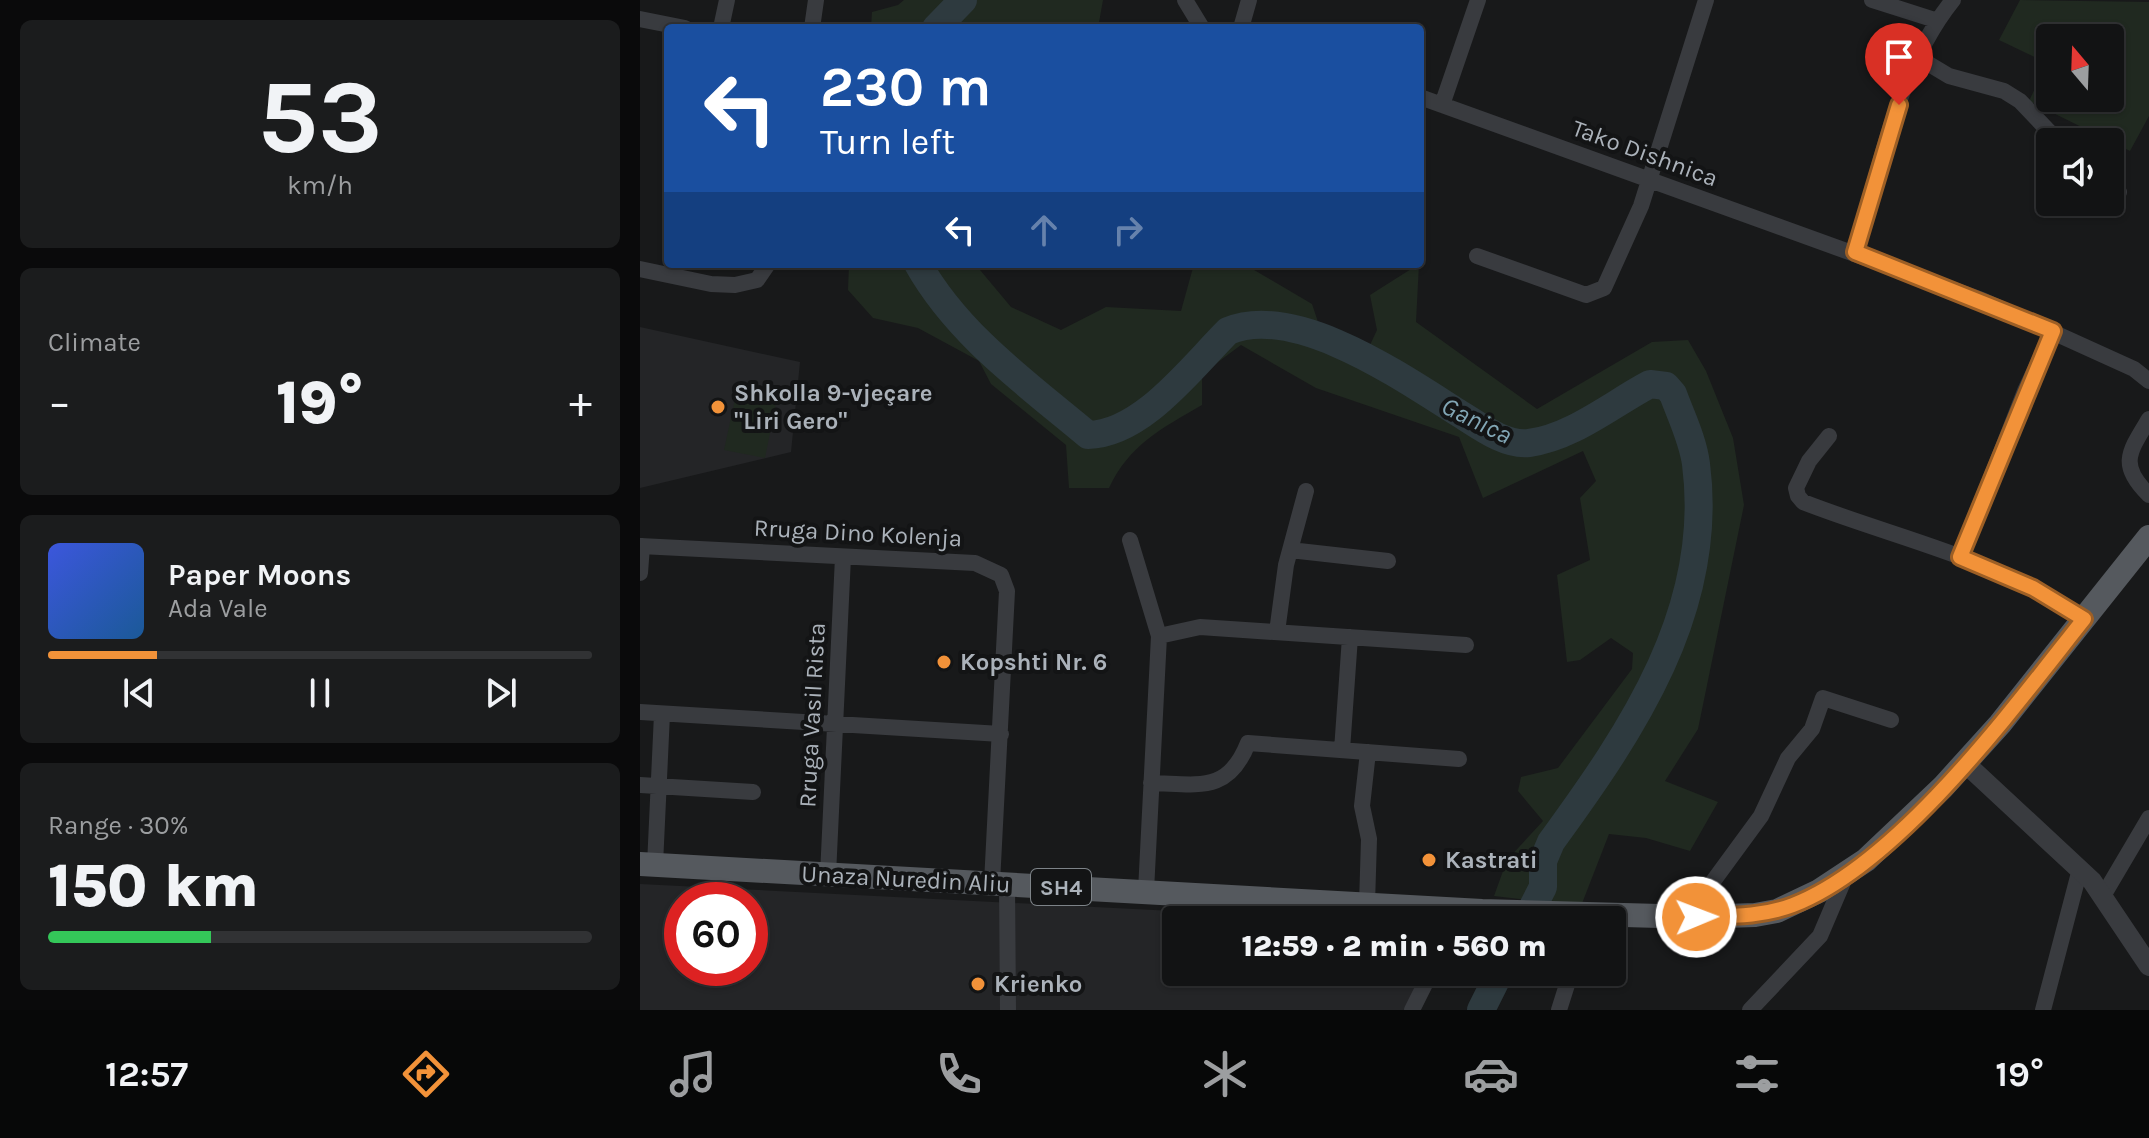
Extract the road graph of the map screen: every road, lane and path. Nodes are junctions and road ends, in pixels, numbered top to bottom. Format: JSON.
{"nodes":[{"id":1,"x":727,"y":0,"type":"edge"},
{"id":2,"x":816,"y":0,"type":"edge"},
{"id":3,"x":1185,"y":0,"type":"edge"},
{"id":4,"x":1249,"y":0,"type":"edge"},
{"id":5,"x":1478,"y":0,"type":"edge"},
{"id":6,"x":1706,"y":0,"type":"edge"},
{"id":7,"x":1872,"y":0,"type":"edge"},
{"id":8,"x":1953,"y":0,"type":"edge"},
{"id":9,"x":640,"y":19,"type":"edge"},
{"id":10,"x":1935,"y":20,"type":"junction"},
{"id":11,"x":665,"y":24,"type":"edge"},
{"id":12,"x":722,"y":24,"type":"edge"},
{"id":13,"x":813,"y":24,"type":"edge"},
{"id":14,"x":1200,"y":24,"type":"edge"},
{"id":15,"x":1242,"y":24,"type":"edge"},
{"id":16,"x":1919,"y":58,"type":"junction"},
{"id":17,"x":1424,"y":98,"type":"edge"},
{"id":18,"x":1442,"y":105,"type":"junction"},
{"id":19,"x":2046,"y":128,"type":"edge"},
{"id":20,"x":1649,"y":181,"type":"junction"},
{"id":21,"x":1855,"y":252,"type":"junction"},
{"id":22,"x":1477,"y":256,"type":"dead end"},
{"id":23,"x":765,"y":268,"type":"edge"},
{"id":24,"x":640,"y":269,"type":"edge"},
{"id":25,"x":2053,"y":331,"type":"junction"},
{"id":26,"x":2149,"y":381,"type":"edge"},
{"id":27,"x":2149,"y":419,"type":"edge"},
{"id":28,"x":1829,"y":436,"type":"dead end"},
{"id":29,"x":1306,"y":491,"type":"dead end"},
{"id":30,"x":2149,"y":495,"type":"edge"},
{"id":31,"x":2149,"y":537,"type":"edge"},
{"id":32,"x":1130,"y":540,"type":"dead end"},
{"id":33,"x":641,"y":546,"type":"edge"},
{"id":34,"x":1290,"y":550,"type":"junction"},
{"id":35,"x":843,"y":557,"type":"junction"},
{"id":36,"x":1960,"y":557,"type":"junction"},
{"id":37,"x":1388,"y":561,"type":"dead end"},
{"id":38,"x":640,"y":573,"type":"edge"},
{"id":39,"x":2084,"y":619,"type":"junction"},
{"id":40,"x":1277,"y":632,"type":"junction"},
{"id":41,"x":1159,"y":636,"type":"junction"},
{"id":42,"x":1350,"y":637,"type":"junction"},
{"id":43,"x":1466,"y":645,"type":"dead end"},
{"id":44,"x":640,"y":712,"type":"edge"},
{"id":45,"x":662,"y":714,"type":"junction"},
{"id":46,"x":1891,"y":720,"type":"dead end"},
{"id":47,"x":836,"y":724,"type":"junction"},
{"id":48,"x":1001,"y":734,"type":"junction"},
{"id":49,"x":1342,"y":750,"type":"junction"},
{"id":50,"x":1368,"y":752,"type":"junction"},
{"id":51,"x":1459,"y":759,"type":"dead end"},
{"id":52,"x":1965,"y":763,"type":"junction"},
{"id":53,"x":1151,"y":783,"type":"junction"},
{"id":54,"x":640,"y":785,"type":"edge"},
{"id":55,"x":658,"y":786,"type":"junction"},
{"id":56,"x":753,"y":792,"type":"dead end"},
{"id":57,"x":2149,"y":818,"type":"edge"},
{"id":58,"x":648,"y":864,"type":"edge"},
{"id":59,"x":2080,"y":869,"type":"junction"},
{"id":60,"x":828,"y":875,"type":"junction"},
{"id":61,"x":1846,"y":875,"type":"junction"},
{"id":62,"x":1000,"y":884,"type":"junction"},
{"id":63,"x":1146,"y":891,"type":"junction"},
{"id":64,"x":2103,"y":896,"type":"junction"},
{"id":65,"x":1367,"y":904,"type":"junction"},
{"id":66,"x":1389,"y":906,"type":"edge"},
{"id":67,"x":1626,"y":916,"type":"edge"},
{"id":68,"x":1696,"y":917,"type":"junction"},
{"id":69,"x":2149,"y":966,"type":"edge"},
{"id":70,"x":1424,"y":986,"type":"edge"},
{"id":71,"x":1567,"y":986,"type":"edge"},
{"id":72,"x":1008,"y":1010,"type":"edge"},
{"id":73,"x":1412,"y":1010,"type":"edge"},
{"id":74,"x":1559,"y":1010,"type":"edge"},
{"id":75,"x":1750,"y":1010,"type":"edge"},
{"id":76,"x":2043,"y":1010,"type":"edge"}],
"edges":[{"from":1,"to":12,"type":"street"},
{"from":2,"to":13,"type":"street"},
{"from":3,"to":14,"type":"street"},
{"from":4,"to":15,"type":"street"},
{"from":5,"to":18,"type":"street"},
{"from":6,"to":20,"type":"street"},
{"from":7,"to":10,"type":"street"},
{"from":8,"to":10,"type":"street"},
{"from":9,"to":11,"type":"street"},
{"from":10,"to":16,"type":"street"},
{"from":16,"to":19,"type":"street"},
{"from":16,"to":21,"type":"street"},
{"from":17,"to":18,"type":"street","name":"Tako Dishnica"},
{"from":18,"to":20,"type":"street","name":"Tako Dishnica"},
{"from":20,"to":21,"type":"street","name":"Tako Dishnica"},
{"from":20,"to":22,"type":"street"},
{"from":21,"to":25,"type":"street","name":"Tako Dishnica"},
{"from":23,"to":24,"type":"street"},
{"from":25,"to":26,"type":"street","name":"Tako Dishnica"},
{"from":25,"to":36,"type":"street"},
{"from":27,"to":30,"type":"street"},
{"from":28,"to":36,"type":"street"},
{"from":29,"to":34,"type":"street"},
{"from":31,"to":39,"type":"main road","name":"Unaza Nuredin Aliu","number":"SH4"},
{"from":32,"to":41,"type":"street"},
{"from":33,"to":35,"type":"street","name":"Rruga Dino Kolenja"},
{"from":33,"to":38,"type":"street"},
{"from":34,"to":37,"type":"street"},
{"from":34,"to":40,"type":"street"},
{"from":35,"to":47,"type":"street","name":"Rruga Vasil Rista"},
{"from":35,"to":48,"type":"street","name":"Rruga Dino Kolenja"},
{"from":36,"to":39,"type":"street"},
{"from":39,"to":52,"type":"main road","name":"Unaza Nuredin Aliu","number":"SH4"},
{"from":40,"to":41,"type":"street"},
{"from":40,"to":42,"type":"street"},
{"from":41,"to":53,"type":"street"},
{"from":42,"to":43,"type":"street"},
{"from":42,"to":49,"type":"street"},
{"from":44,"to":45,"type":"street"},
{"from":45,"to":47,"type":"street"},
{"from":45,"to":55,"type":"street"},
{"from":46,"to":68,"type":"street"},
{"from":47,"to":48,"type":"street"},
{"from":47,"to":60,"type":"street","name":"Rruga Vasil Rista"},
{"from":48,"to":62,"type":"street","name":"Rruga Dino Kolenja"},
{"from":49,"to":50,"type":"street"},
{"from":49,"to":53,"type":"street"},
{"from":50,"to":51,"type":"street"},
{"from":50,"to":65,"type":"street"},
{"from":52,"to":59,"type":"street"},
{"from":52,"to":61,"type":"main road","name":"Unaza Nuredin Aliu","number":"SH4"},
{"from":53,"to":63,"type":"street"},
{"from":54,"to":55,"type":"street"},
{"from":55,"to":56,"type":"street"},
{"from":55,"to":58,"type":"street"},
{"from":57,"to":64,"type":"street"},
{"from":58,"to":60,"type":"main road","name":"Unaza Nuredin Aliu","number":"SH4"},
{"from":59,"to":64,"type":"street"},
{"from":59,"to":76,"type":"street"},
{"from":60,"to":62,"type":"main road","name":"Unaza Nuredin Aliu","number":"SH4"},
{"from":61,"to":68,"type":"main road","name":"Unaza Nuredin Aliu","number":"SH4"},
{"from":61,"to":75,"type":"street"},
{"from":62,"to":63,"type":"main road","name":"Unaza Nuredin Aliu","number":"SH4"},
{"from":62,"to":72,"type":"street","name":"Rruga Dino Kolenja"},
{"from":63,"to":65,"type":"main road","name":"Unaza Nuredin Aliu","number":"SH4"},
{"from":64,"to":69,"type":"street"},
{"from":65,"to":66,"type":"main road","name":"Unaza Nuredin Aliu","number":"SH4"},
{"from":67,"to":68,"type":"main road","name":"Unaza Nuredin Aliu","number":"SH4"},
{"from":70,"to":73,"type":"street"},
{"from":71,"to":74,"type":"street"}]}
